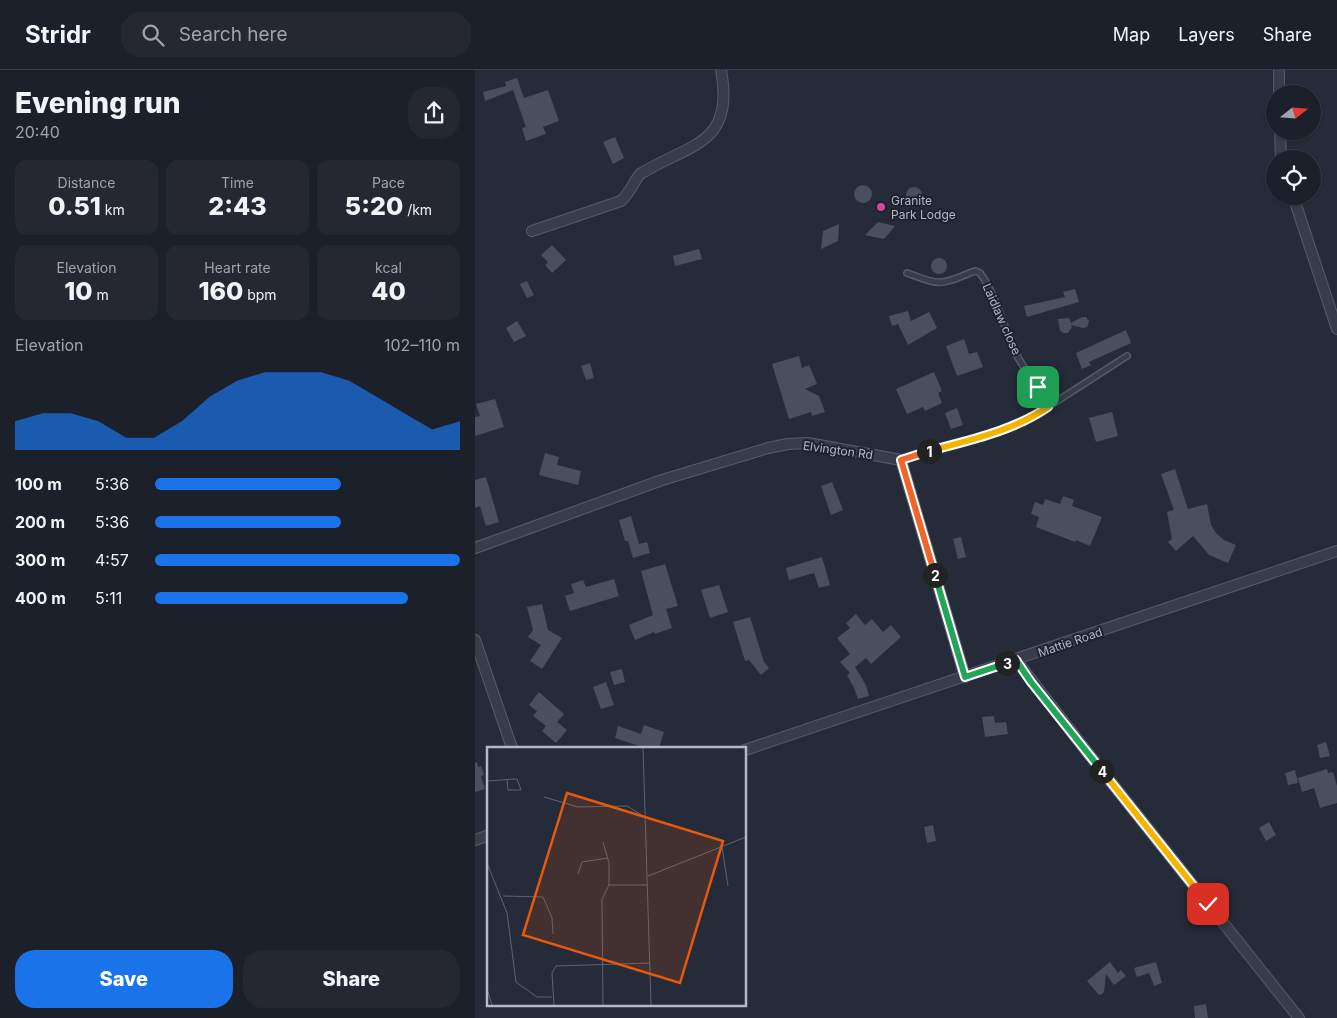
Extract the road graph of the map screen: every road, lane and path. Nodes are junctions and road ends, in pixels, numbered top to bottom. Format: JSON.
{"nodes":[{"id":1,"x":721,"y":70,"type":"edge"},
{"id":2,"x":1279,"y":70,"type":"edge"},
{"id":3,"x":1279,"y":85,"type":"edge"},
{"id":4,"x":1296,"y":205,"type":"edge"},
{"id":5,"x":532,"y":231,"type":"dead end"},
{"id":6,"x":907,"y":273,"type":"dead end"},
{"id":7,"x":1337,"y":329,"type":"edge"},
{"id":8,"x":1127,"y":356,"type":"dead end"},
{"id":9,"x":1048,"y":407,"type":"junction"},
{"id":10,"x":901,"y":460,"type":"junction"},
{"id":11,"x":475,"y":548,"type":"edge"},
{"id":12,"x":1337,"y":551,"type":"edge"},
{"id":13,"x":475,"y":640,"type":"edge"},
{"id":14,"x":1016,"y":660,"type":"junction"},
{"id":15,"x":965,"y":677,"type":"junction"},
{"id":16,"x":512,"y":747,"type":"edge"},
{"id":17,"x":746,"y":750,"type":"edge"},
{"id":18,"x":487,"y":836,"type":"edge"},
{"id":19,"x":475,"y":840,"type":"edge"},
{"id":20,"x":1299,"y":1018,"type":"edge"}],
"edges":[{"from":1,"to":5,"type":"street"},
{"from":2,"to":3,"type":"street"},
{"from":4,"to":7,"type":"street"},
{"from":6,"to":9,"type":"lane","name":"Laidlaw close"},
{"from":8,"to":9,"type":"lane"},
{"from":9,"to":10,"type":"lane"},
{"from":10,"to":11,"type":"street","name":"Elvington Rd"},
{"from":10,"to":15,"type":"street"},
{"from":12,"to":14,"type":"street","name":"Mattie Road"},
{"from":13,"to":16,"type":"street"},
{"from":14,"to":15,"type":"street","name":"Mattie Road"},
{"from":14,"to":20,"type":"street"},
{"from":15,"to":17,"type":"street","name":"Mattie Road"},
{"from":18,"to":19,"type":"street"}]}
